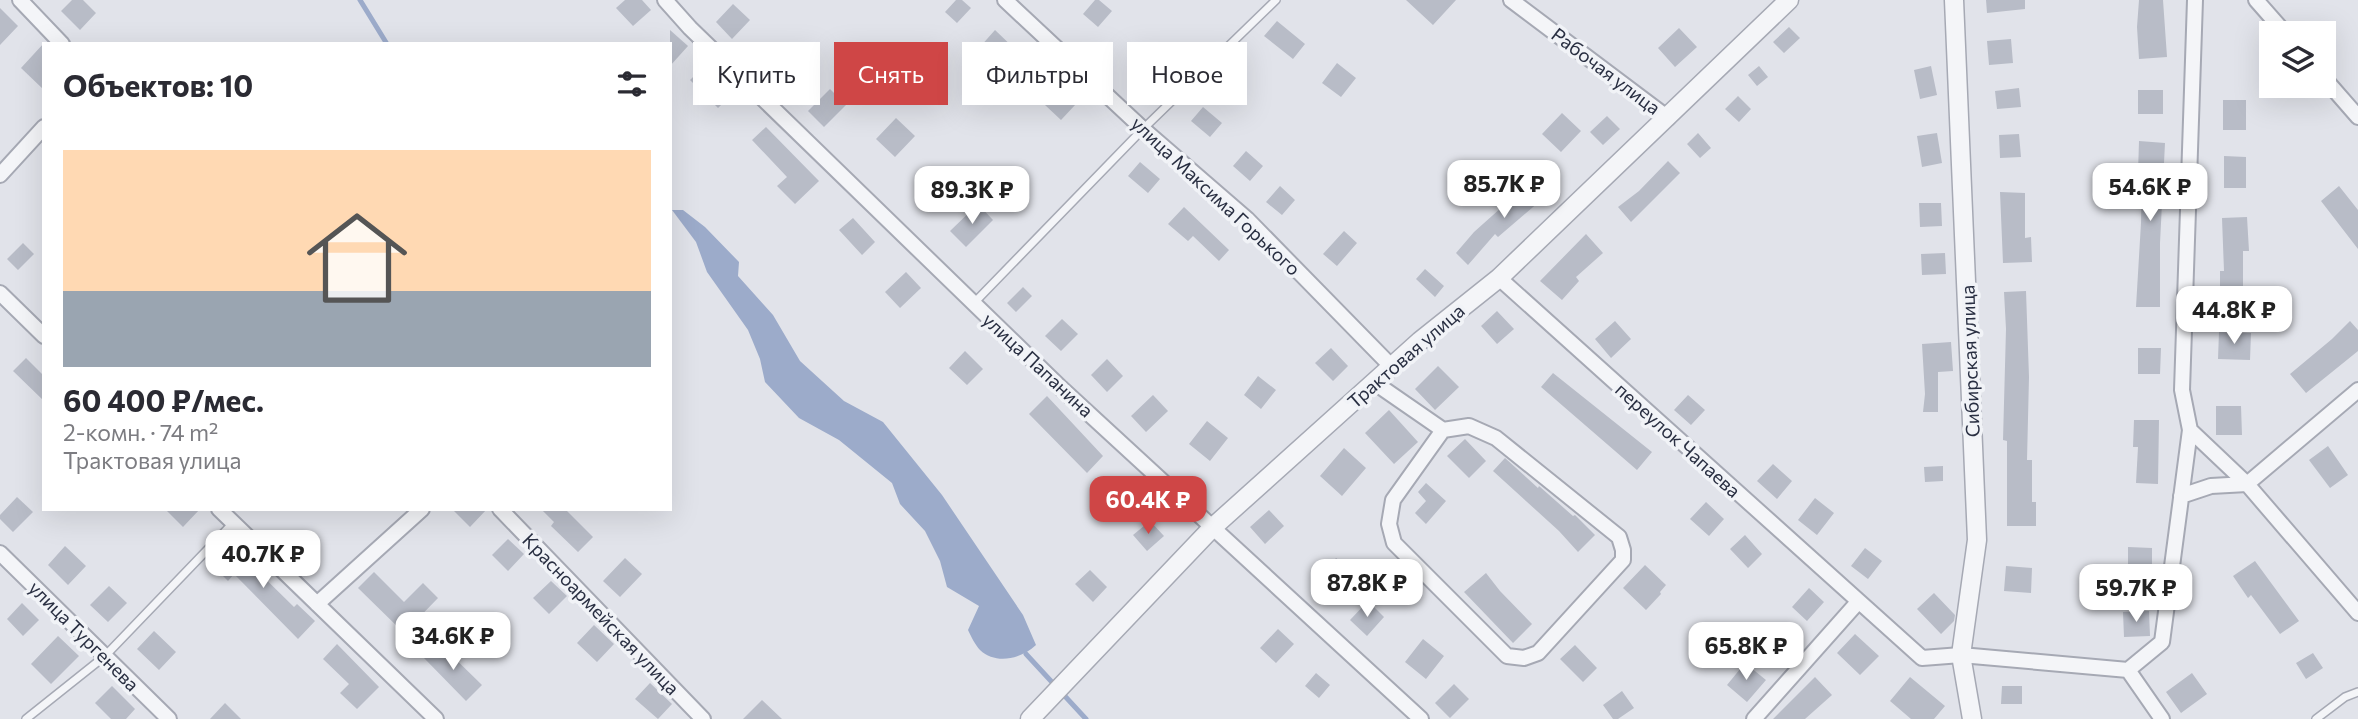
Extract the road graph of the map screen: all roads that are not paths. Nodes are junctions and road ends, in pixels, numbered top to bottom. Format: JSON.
{"nodes":[{"id":1,"x":20,"y":0,"type":"edge"},
{"id":2,"x":665,"y":0,"type":"edge"},
{"id":3,"x":1005,"y":0,"type":"edge"},
{"id":4,"x":1276,"y":0,"type":"edge"},
{"id":5,"x":1511,"y":0,"type":"edge"},
{"id":6,"x":1789,"y":0,"type":"edge"},
{"id":7,"x":1954,"y":0,"type":"edge"},
{"id":8,"x":2195,"y":0,"type":"edge"},
{"id":9,"x":2256,"y":0,"type":"edge"},
{"id":10,"x":2274,"y":21,"type":"edge"},
{"id":11,"x":60,"y":42,"type":"edge"},
{"id":12,"x":2336,"y":92,"type":"edge"},
{"id":13,"x":2358,"y":117,"type":"edge"},
{"id":14,"x":1668,"y":118,"type":"junction"},
{"id":15,"x":42,"y":129,"type":"edge"},
{"id":16,"x":1143,"y":129,"type":"junction"},
{"id":17,"x":0,"y":175,"type":"edge"},
{"id":18,"x":1499,"y":278,"type":"junction"},
{"id":19,"x":0,"y":293,"type":"edge"},
{"id":20,"x":973,"y":304,"type":"junction"},
{"id":21,"x":42,"y":334,"type":"edge"},
{"id":22,"x":1392,"y":367,"type":"junction"},
{"id":23,"x":1375,"y":383,"type":"junction"},
{"id":24,"x":2358,"y":390,"type":"edge"},
{"id":25,"x":1443,"y":430,"type":"junction"},
{"id":26,"x":2190,"y":430,"type":"junction"},
{"id":27,"x":2247,"y":484,"type":"junction"},
{"id":28,"x":2181,"y":496,"type":"junction"},
{"id":29,"x":221,"y":511,"type":"edge"},
{"id":30,"x":420,"y":511,"type":"edge"},
{"id":31,"x":502,"y":511,"type":"edge"},
{"id":32,"x":233,"y":523,"type":"junction"},
{"id":33,"x":1212,"y":528,"type":"junction"},
{"id":34,"x":0,"y":553,"type":"edge"},
{"id":35,"x":1857,"y":602,"type":"junction"},
{"id":36,"x":317,"y":604,"type":"junction"},
{"id":37,"x":2358,"y":613,"type":"edge"},
{"id":38,"x":1961,"y":655,"type":"junction"},
{"id":39,"x":105,"y":656,"type":"junction"},
{"id":40,"x":2128,"y":670,"type":"junction"},
{"id":41,"x":2358,"y":692,"type":"edge"},
{"id":42,"x":26,"y":719,"type":"edge"},
{"id":43,"x":169,"y":719,"type":"edge"},
{"id":44,"x":436,"y":719,"type":"edge"},
{"id":45,"x":704,"y":719,"type":"edge"},
{"id":46,"x":1030,"y":719,"type":"edge"},
{"id":47,"x":1421,"y":719,"type":"edge"},
{"id":48,"x":1754,"y":719,"type":"edge"},
{"id":49,"x":1972,"y":719,"type":"edge"},
{"id":50,"x":2162,"y":719,"type":"edge"},
{"id":51,"x":2316,"y":719,"type":"edge"}],
"edges":[{"from":1,"to":11,"type":"street"},
{"from":2,"to":20,"type":"street","name":"улица Папанина"},
{"from":3,"to":16,"type":"street","name":"улица Максима Горького"},
{"from":4,"to":16,"type":"lane"},
{"from":5,"to":14,"type":"street","name":"Рабочая улица"},
{"from":6,"to":14,"type":"street","name":"Трактовая улица"},
{"from":7,"to":38,"type":"street","name":"Сибирская улица"},
{"from":8,"to":26,"type":"street"},
{"from":9,"to":10,"type":"street"},
{"from":12,"to":13,"type":"street"},
{"from":14,"to":18,"type":"street","name":"Трактовая улица"},
{"from":15,"to":17,"type":"street"},
{"from":16,"to":20,"type":"lane"},
{"from":16,"to":22,"type":"street","name":"улица Максима Горького"},
{"from":18,"to":22,"type":"street","name":"Трактовая улица"},
{"from":18,"to":35,"type":"street","name":"переулок Чапаева"},
{"from":19,"to":21,"type":"street"},
{"from":20,"to":33,"type":"street","name":"улица Папанина"},
{"from":22,"to":23,"type":"street","name":"Трактовая улица"},
{"from":23,"to":25,"type":"street"},
{"from":23,"to":33,"type":"street","name":"Трактовая улица"},
{"from":24,"to":27,"type":"street"},
{"from":25,"to":25,"type":"street"},
{"from":26,"to":27,"type":"street"},
{"from":26,"to":28,"type":"street"},
{"from":27,"to":28,"type":"street"},
{"from":27,"to":37,"type":"street"},
{"from":28,"to":40,"type":"street"},
{"from":29,"to":32,"type":"street"},
{"from":30,"to":36,"type":"street"},
{"from":31,"to":45,"type":"street","name":"Красноармейская улица"},
{"from":32,"to":36,"type":"street"},
{"from":32,"to":39,"type":"lane"},
{"from":33,"to":46,"type":"street","name":"Трактовая улица"},
{"from":33,"to":47,"type":"street","name":"улица Папанина"},
{"from":34,"to":39,"type":"street","name":"улица Тургенева"},
{"from":35,"to":38,"type":"street","name":"переулок Чапаева"},
{"from":35,"to":48,"type":"street"},
{"from":36,"to":44,"type":"street"},
{"from":38,"to":40,"type":"street","name":"переулок Чапаева"},
{"from":38,"to":49,"type":"street","name":"Сибирская улица"},
{"from":39,"to":42,"type":"lane"},
{"from":39,"to":43,"type":"street","name":"улица Тургенева"},
{"from":40,"to":50,"type":"street"},
{"from":41,"to":51,"type":"lane"}]}
